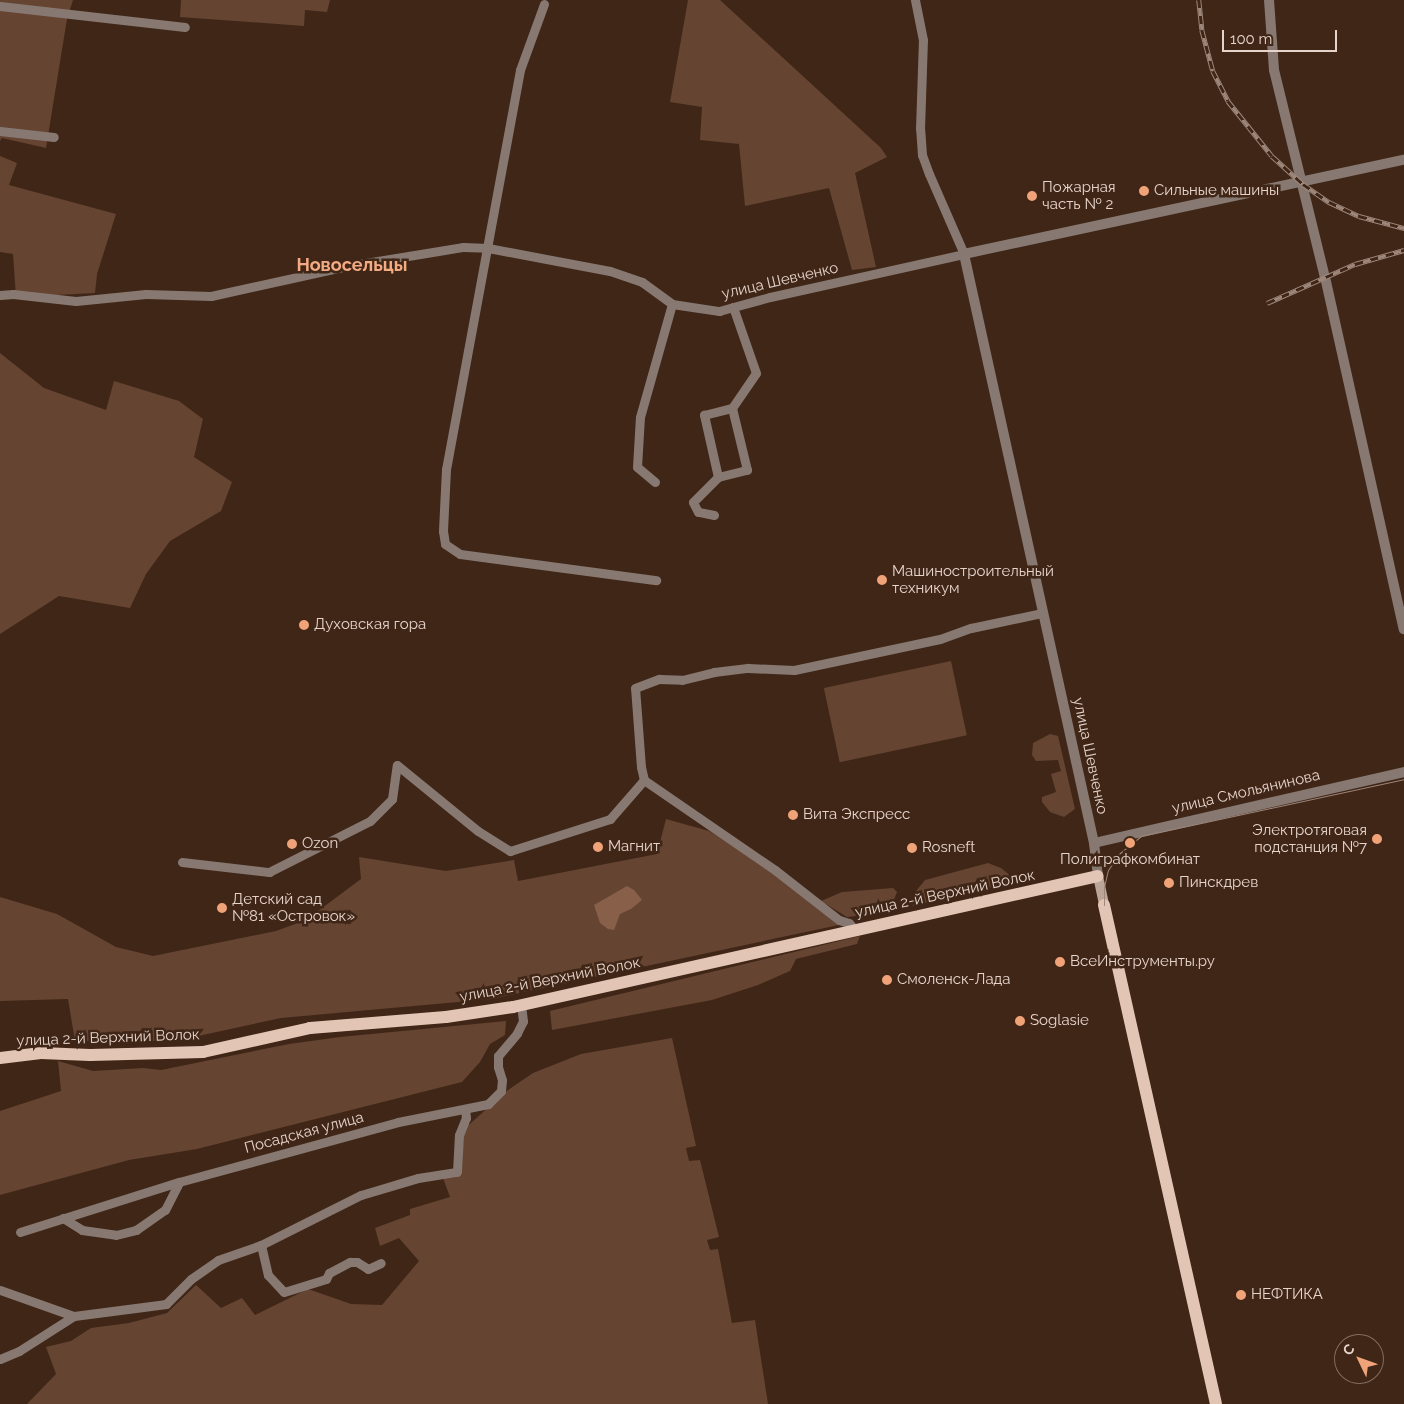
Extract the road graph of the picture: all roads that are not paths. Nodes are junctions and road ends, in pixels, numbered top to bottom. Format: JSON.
{"nodes":[{"id":1,"x":915,"y":0,"type":"edge"},
{"id":2,"x":1269,"y":0,"type":"edge"},
{"id":3,"x":544,"y":4,"type":"dead end"},
{"id":4,"x":0,"y":6,"type":"edge"},
{"id":5,"x":185,"y":27,"type":"dead end"},
{"id":6,"x":0,"y":130,"type":"edge"},
{"id":7,"x":54,"y":137,"type":"dead end"},
{"id":8,"x":1404,"y":160,"type":"edge"},
{"id":9,"x":1303,"y":184,"type":"junction"},
{"id":10,"x":488,"y":248,"type":"junction"},
{"id":11,"x":964,"y":254,"type":"junction"},
{"id":12,"x":0,"y":295,"type":"edge"},
{"id":13,"x":672,"y":304,"type":"junction"},
{"id":14,"x":733,"y":307,"type":"junction"},
{"id":15,"x":732,"y":408,"type":"junction"},
{"id":16,"x":718,"y":478,"type":"junction"},
{"id":17,"x":655,"y":482,"type":"dead end"},
{"id":18,"x":714,"y":515,"type":"dead end"},
{"id":19,"x":656,"y":580,"type":"dead end"},
{"id":20,"x":1042,"y":613,"type":"junction"},
{"id":21,"x":1404,"y":629,"type":"edge"},
{"id":22,"x":1404,"y":772,"type":"edge"},
{"id":23,"x":644,"y":780,"type":"junction"},
{"id":24,"x":1094,"y":843,"type":"junction"},
{"id":25,"x":182,"y":862,"type":"dead end"},
{"id":26,"x":1098,"y":876,"type":"junction"},
{"id":27,"x":1104,"y":905,"type":"joint"},
{"id":28,"x":855,"y":930,"type":"junction"},
{"id":29,"x":521,"y":1005,"type":"junction"},
{"id":30,"x":0,"y":1058,"type":"edge"},
{"id":31,"x":465,"y":1109,"type":"junction"},
{"id":32,"x":179,"y":1182,"type":"junction"},
{"id":33,"x":63,"y":1218,"type":"junction"},
{"id":34,"x":20,"y":1232,"type":"dead end"},
{"id":35,"x":261,"y":1245,"type":"junction"},
{"id":36,"x":381,"y":1263,"type":"dead end"},
{"id":37,"x":0,"y":1290,"type":"edge"},
{"id":38,"x":74,"y":1316,"type":"junction"},
{"id":39,"x":0,"y":1359,"type":"edge"},
{"id":40,"x":1216,"y":1404,"type":"edge"}],
"edges":[{"from":1,"to":11,"type":"street","name":"улица Шевченко"},
{"from":2,"to":9,"type":"street"},
{"from":3,"to":10,"type":"street"},
{"from":4,"to":5,"type":"street"},
{"from":6,"to":7,"type":"street"},
{"from":8,"to":9,"type":"street"},
{"from":9,"to":11,"type":"street"},
{"from":9,"to":21,"type":"street"},
{"from":10,"to":12,"type":"street"},
{"from":10,"to":13,"type":"street"},
{"from":10,"to":19,"type":"street"},
{"from":11,"to":14,"type":"street","name":"улица Шевченко"},
{"from":11,"to":20,"type":"street","name":"улица Шевченко"},
{"from":13,"to":14,"type":"street","name":"улица Шевченко"},
{"from":13,"to":17,"type":"street"},
{"from":14,"to":15,"type":"street"},
{"from":15,"to":16,"type":"street"},
{"from":15,"to":16,"type":"street"},
{"from":16,"to":18,"type":"street"},
{"from":20,"to":23,"type":"street"},
{"from":20,"to":24,"type":"street","name":"улица Шевченко"},
{"from":22,"to":24,"type":"street","name":"улица Смольянинова"},
{"from":23,"to":25,"type":"street"},
{"from":23,"to":28,"type":"street"},
{"from":24,"to":26,"type":"street","name":"улица Шевченко"},
{"from":26,"to":27,"type":"main road","name":"улица Шевченко"},
{"from":26,"to":28,"type":"main road","name":"улица 2-й Верхний Волок"},
{"from":27,"to":40,"type":"main road"},
{"from":28,"to":29,"type":"main road","name":"улица 2-й Верхний Волок"},
{"from":29,"to":30,"type":"main road","name":"улица 2-й Верхний Волок"},
{"from":29,"to":31,"type":"street","name":"Посадская улица"},
{"from":31,"to":32,"type":"street","name":"Посадская улица"},
{"from":31,"to":35,"type":"street"},
{"from":32,"to":33,"type":"street","name":"Посадская улица"},
{"from":32,"to":33,"type":"street"},
{"from":33,"to":34,"type":"street","name":"Посадская улица"},
{"from":35,"to":36,"type":"street"},
{"from":35,"to":38,"type":"street"},
{"from":37,"to":38,"type":"street"},
{"from":38,"to":39,"type":"street"}]}
